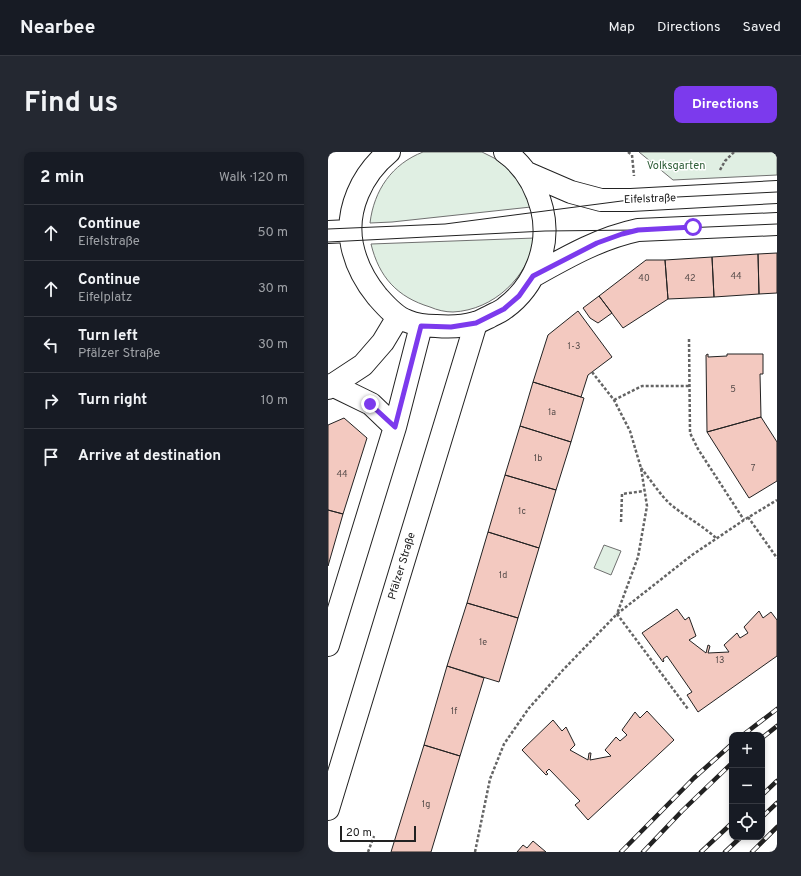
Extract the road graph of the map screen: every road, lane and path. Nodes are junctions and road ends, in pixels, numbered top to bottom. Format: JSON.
{"nodes":[{"id":1,"x":505,"y":152,"type":"edge"},
{"id":2,"x":381,"y":155,"type":"edge"},
{"id":3,"x":527,"y":173,"type":"junction"},
{"id":4,"x":777,"y":192,"type":"edge"},
{"id":5,"x":777,"y":224,"type":"edge"},
{"id":6,"x":350,"y":231,"type":"junction"},
{"id":7,"x":328,"y":232,"type":"edge"},
{"id":8,"x":533,"y":276,"type":"junction"},
{"id":9,"x":398,"y":317,"type":"junction"},
{"id":10,"x":476,"y":323,"type":"junction"},
{"id":11,"x":421,"y":326,"type":"junction"},
{"id":12,"x":689,"y":338,"type":"dead end"},
{"id":13,"x":592,"y":372,"type":"dead end"},
{"id":14,"x":330,"y":386,"type":"edge"},
{"id":15,"x":690,"y":386,"type":"junction"},
{"id":16,"x":614,"y":400,"type":"junction"},
{"id":17,"x":395,"y":427,"type":"junction"},
{"id":18,"x":641,"y":468,"type":"junction"},
{"id":19,"x":644,"y":491,"type":"junction"},
{"id":20,"x":777,"y":500,"type":"edge"},
{"id":21,"x":748,"y":517,"type":"junction"},
{"id":22,"x":744,"y":520,"type":"junction"},
{"id":23,"x":621,"y":522,"type":"dead end"},
{"id":24,"x":716,"y":538,"type":"junction"},
{"id":25,"x":777,"y":558,"type":"edge"},
{"id":26,"x":617,"y":614,"type":"junction"},
{"id":27,"x":328,"y":645,"type":"edge"},
{"id":28,"x":688,"y":709,"type":"dead end"},
{"id":29,"x":328,"y":809,"type":"edge"},
{"id":30,"x":374,"y":836,"type":"dead end"},
{"id":31,"x":368,"y":852,"type":"edge"},
{"id":32,"x":475,"y":852,"type":"edge"}],
"edges":[{"from":1,"to":3,"type":"street"},
{"from":2,"to":6,"type":"street"},
{"from":3,"to":4,"type":"street","name":"Eifelstraße"},
{"from":3,"to":8,"type":"street"},
{"from":5,"to":8,"type":"street"},
{"from":6,"to":7,"type":"street"},
{"from":6,"to":9,"type":"street"},
{"from":8,"to":10,"type":"street"},
{"from":9,"to":11,"type":"street"},
{"from":9,"to":14,"type":"street"},
{"from":10,"to":11,"type":"street"},
{"from":10,"to":29,"type":"street","name":"Pfälzer Straße"},
{"from":11,"to":17,"type":"street"},
{"from":12,"to":15,"type":"path"},
{"from":13,"to":16,"type":"path"},
{"from":14,"to":17,"type":"street"},
{"from":15,"to":16,"type":"path"},
{"from":15,"to":22,"type":"path"},
{"from":16,"to":18,"type":"path"},
{"from":17,"to":27,"type":"street"},
{"from":18,"to":19,"type":"path"},
{"from":18,"to":24,"type":"path"},
{"from":19,"to":23,"type":"path"},
{"from":19,"to":26,"type":"path"},
{"from":20,"to":21,"type":"path"},
{"from":21,"to":22,"type":"path"},
{"from":21,"to":25,"type":"path"},
{"from":22,"to":24,"type":"path"},
{"from":24,"to":26,"type":"path"},
{"from":26,"to":28,"type":"path"},
{"from":26,"to":32,"type":"path"},
{"from":30,"to":31,"type":"path"}]}
